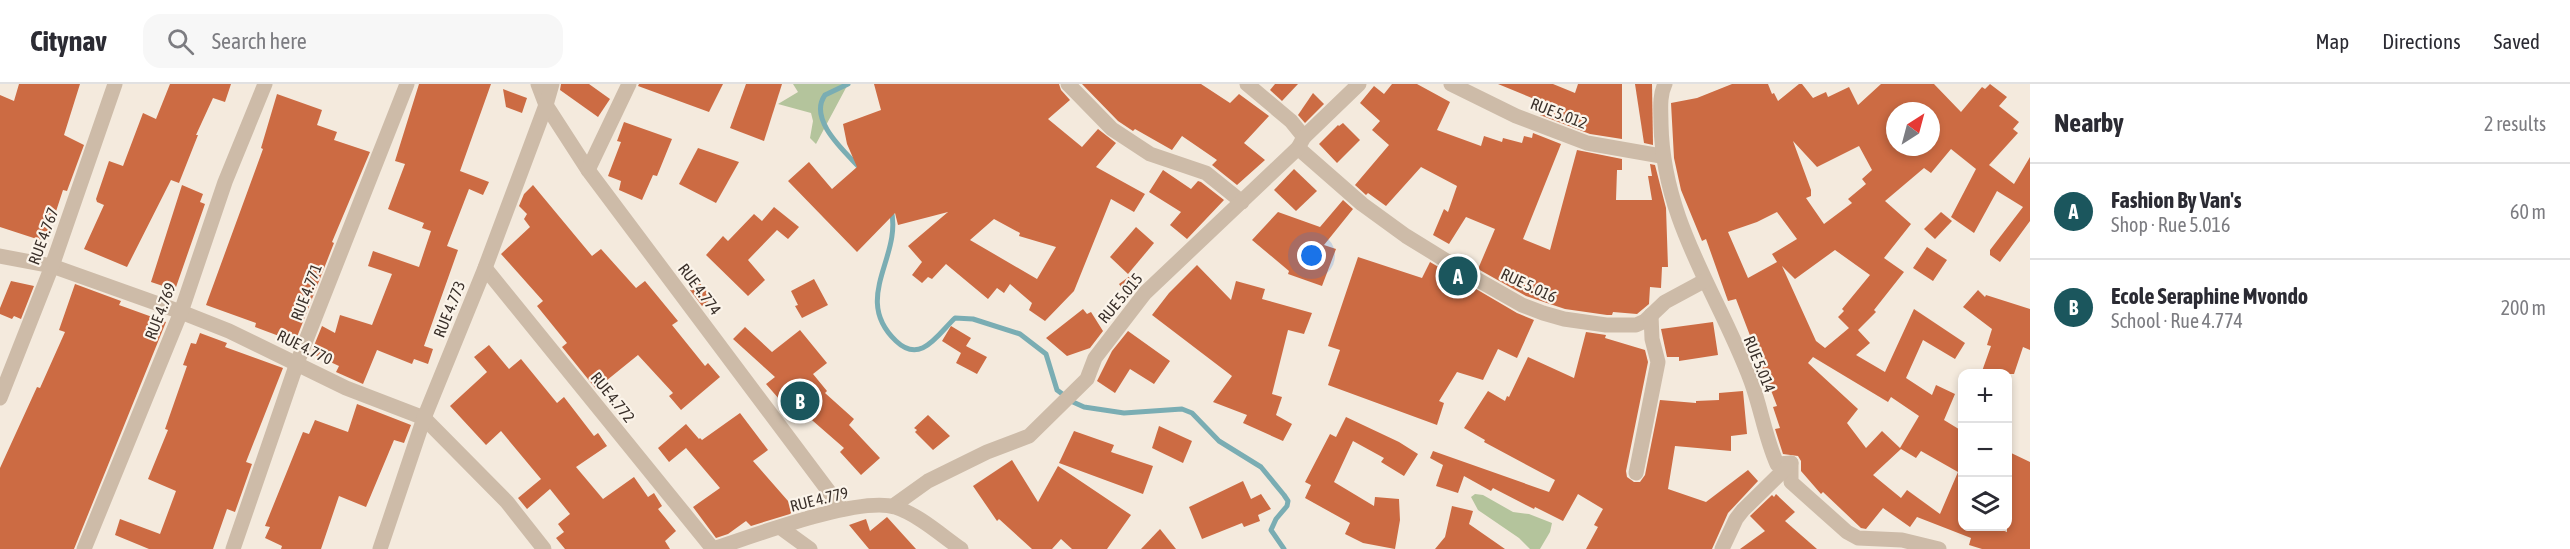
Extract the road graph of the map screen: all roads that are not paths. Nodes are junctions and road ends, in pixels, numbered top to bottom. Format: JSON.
{"nodes":[{"id":1,"x":115,"y":84,"type":"edge"},
{"id":2,"x":266,"y":84,"type":"edge"},
{"id":3,"x":407,"y":84,"type":"edge"},
{"id":4,"x":538,"y":84,"type":"edge"},
{"id":5,"x":552,"y":84,"type":"edge"},
{"id":6,"x":629,"y":84,"type":"edge"},
{"id":7,"x":1068,"y":84,"type":"edge"},
{"id":8,"x":1247,"y":84,"type":"edge"},
{"id":9,"x":1359,"y":84,"type":"edge"},
{"id":10,"x":1451,"y":84,"type":"edge"},
{"id":11,"x":1665,"y":84,"type":"edge"},
{"id":12,"x":546,"y":105,"type":"junction"},
{"id":13,"x":1301,"y":142,"type":"junction"},
{"id":14,"x":1661,"y":156,"type":"junction"},
{"id":15,"x":588,"y":170,"type":"junction"},
{"id":16,"x":1242,"y":202,"type":"junction"},
{"id":17,"x":0,"y":256,"type":"edge"},
{"id":18,"x":52,"y":266,"type":"junction"},
{"id":19,"x":485,"y":267,"type":"junction"},
{"id":20,"x":1704,"y":281,"type":"junction"},
{"id":21,"x":181,"y":312,"type":"junction"},
{"id":22,"x":1651,"y":315,"type":"junction"},
{"id":23,"x":297,"y":363,"type":"junction"},
{"id":24,"x":0,"y":398,"type":"edge"},
{"id":25,"x":423,"y":418,"type":"junction"},
{"id":26,"x":1791,"y":463,"type":"junction"},
{"id":27,"x":1636,"y":473,"type":"dead end"},
{"id":28,"x":894,"y":506,"type":"junction"},
{"id":29,"x":842,"y":509,"type":"junction"},
{"id":30,"x":781,"y":528,"type":"junction"},
{"id":31,"x":84,"y":549,"type":"edge"},
{"id":32,"x":233,"y":549,"type":"edge"},
{"id":33,"x":381,"y":549,"type":"edge"},
{"id":34,"x":544,"y":549,"type":"edge"},
{"id":35,"x":713,"y":549,"type":"edge"},
{"id":36,"x":810,"y":549,"type":"edge"},
{"id":37,"x":961,"y":549,"type":"edge"},
{"id":38,"x":1722,"y":549,"type":"edge"},
{"id":39,"x":1939,"y":549,"type":"edge"}],
"edges":[{"from":1,"to":18,"type":"street","name":"RUE 4.767"},
{"from":2,"to":21,"type":"street","name":"RUE 4.769"},
{"from":3,"to":23,"type":"street","name":"RUE 4.771"},
{"from":4,"to":12,"type":"street","name":"RUE 4.774"},
{"from":5,"to":12,"type":"street","name":"RUE 4.773"},
{"from":6,"to":15,"type":"street"},
{"from":7,"to":16,"type":"street"},
{"from":8,"to":13,"type":"street"},
{"from":9,"to":13,"type":"street","name":"RUE 5.015"},
{"from":10,"to":14,"type":"street","name":"RUE 5.012"},
{"from":11,"to":14,"type":"street","name":"RUE 5.014"},
{"from":12,"to":15,"type":"street","name":"RUE 4.774"},
{"from":12,"to":19,"type":"street","name":"RUE 4.773"},
{"from":13,"to":16,"type":"street","name":"RUE 5.015"},
{"from":13,"to":22,"type":"street","name":"RUE 5.016"},
{"from":14,"to":20,"type":"street","name":"RUE 5.014"},
{"from":15,"to":29,"type":"street","name":"RUE 4.774"},
{"from":16,"to":28,"type":"street","name":"RUE 5.015"},
{"from":17,"to":18,"type":"street","name":"RUE 4.770"},
{"from":18,"to":21,"type":"street","name":"RUE 4.770"},
{"from":18,"to":24,"type":"street","name":"RUE 4.767"},
{"from":19,"to":25,"type":"street","name":"RUE 4.773"},
{"from":19,"to":35,"type":"street","name":"RUE 4.772"},
{"from":20,"to":22,"type":"street","name":"RUE 5.016"},
{"from":20,"to":26,"type":"street","name":"RUE 5.014"},
{"from":21,"to":23,"type":"street","name":"RUE 4.770"},
{"from":21,"to":31,"type":"street","name":"RUE 4.769"},
{"from":22,"to":27,"type":"street"},
{"from":23,"to":25,"type":"street","name":"RUE 4.770"},
{"from":23,"to":32,"type":"street","name":"RUE 4.771"},
{"from":25,"to":33,"type":"street","name":"RUE 4.773"},
{"from":25,"to":34,"type":"street","name":"RUE 4.770"},
{"from":26,"to":38,"type":"street"},
{"from":26,"to":39,"type":"street"},
{"from":28,"to":29,"type":"street","name":"RUE 4.779"},
{"from":28,"to":37,"type":"street"},
{"from":29,"to":30,"type":"street","name":"RUE 4.779"},
{"from":30,"to":35,"type":"street","name":"RUE 4.779"},
{"from":30,"to":36,"type":"street"}]}
